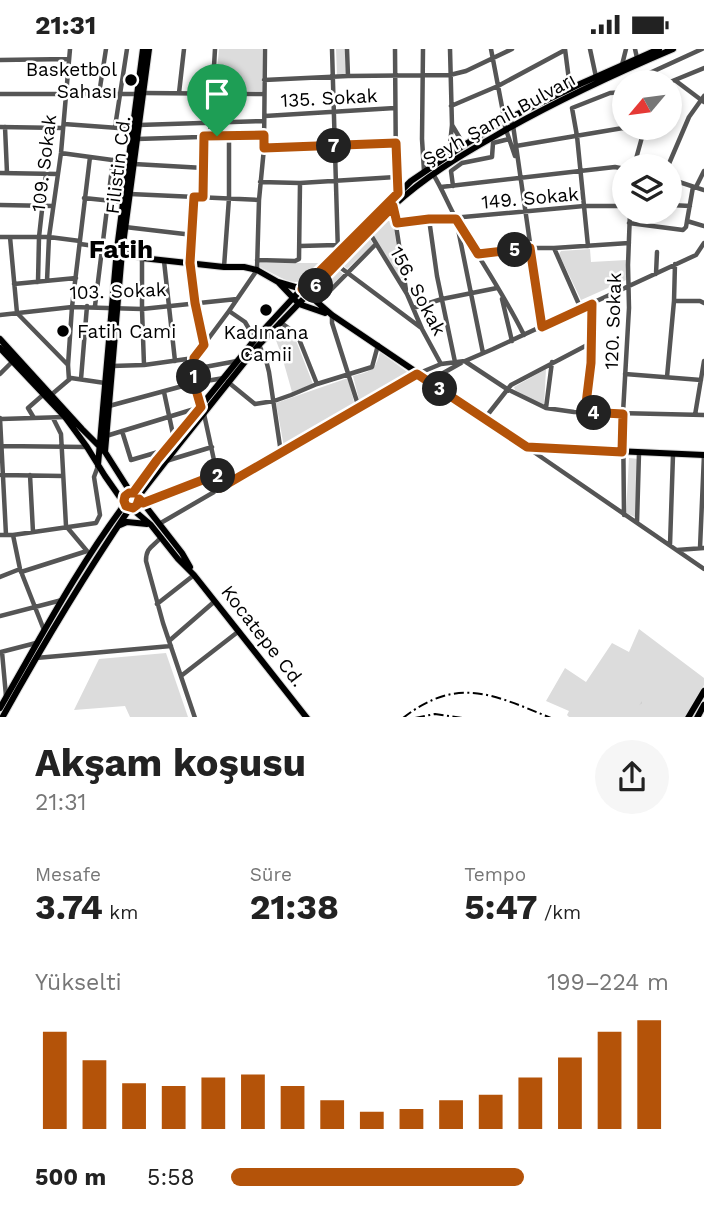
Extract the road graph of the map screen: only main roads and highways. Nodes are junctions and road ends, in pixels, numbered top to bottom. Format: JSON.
{"nodes":[{"id":1,"x":143,"y":49,"type":"edge"},
{"id":2,"x":149,"y":49,"type":"edge"},
{"id":3,"x":659,"y":49,"type":"edge"},
{"id":4,"x":673,"y":49,"type":"edge"},
{"id":5,"x":140,"y":93,"type":"junction"},
{"id":6,"x":135,"y":127,"type":"junction"},
{"id":7,"x":130,"y":163,"type":"junction"},
{"id":8,"x":119,"y":250,"type":"junction"},
{"id":9,"x":278,"y":282,"type":"junction"},
{"id":10,"x":302,"y":289,"type":"junction"},
{"id":11,"x":309,"y":295,"type":"junction"},
{"id":12,"x":293,"y":298,"type":"junction"},
{"id":13,"x":299,"y":304,"type":"junction"},
{"id":14,"x":114,"y":309,"type":"junction"},
{"id":15,"x":332,"y":316,"type":"junction"},
{"id":16,"x":257,"y":342,"type":"junction"},
{"id":17,"x":0,"y":343,"type":"edge"},
{"id":18,"x":226,"y":380,"type":"junction"},
{"id":19,"x":47,"y":395,"type":"junction"},
{"id":20,"x":202,"y":410,"type":"junction"},
{"id":21,"x":100,"y":446,"type":"junction"},
{"id":22,"x":106,"y":452,"type":"junction"},
{"id":23,"x":704,"y":456,"type":"edge"},
{"id":24,"x":98,"y":466,"type":"junction"},
{"id":25,"x":137,"y":497,"type":"junction"},
{"id":26,"x":128,"y":505,"type":"junction"},
{"id":27,"x":118,"y":525,"type":"junction"},
{"id":28,"x":151,"y":525,"type":"junction"},
{"id":29,"x":194,"y":575,"type":"junction"},
{"id":30,"x":704,"y":691,"type":"edge"},
{"id":31,"x":0,"y":708,"type":"edge"},
{"id":32,"x":703,"y":708,"type":"edge"},
{"id":33,"x":2,"y":717,"type":"edge"},
{"id":34,"x":307,"y":717,"type":"edge"},
{"id":35,"x":688,"y":717,"type":"edge"},
{"id":36,"x":697,"y":717,"type":"edge"}],
"edges":[{"from":1,"to":5,"type":"main road","name":"Filistin Cd."},
{"from":2,"to":5,"type":"main road","name":"Filistin Cd."},
{"from":3,"to":10,"type":"main road","name":"Şeyh Şamil Bulvarı"},
{"from":4,"to":11,"type":"main road","name":"Şeyh Şamil Bulvarı"},
{"from":5,"to":6,"type":"main road","name":"Filistin Cd."},
{"from":6,"to":7,"type":"main road","name":"Filistin Cd."},
{"from":6,"to":7,"type":"main road","name":"Filistin Cd."},
{"from":7,"to":8,"type":"main road","name":"Filistin Cd."},
{"from":7,"to":8,"type":"main road","name":"Filistin Cd."},
{"from":8,"to":9,"type":"main road"},
{"from":8,"to":14,"type":"main road","name":"Filistin Cd."},
{"from":9,"to":10,"type":"main road"},
{"from":9,"to":12,"type":"main road"},
{"from":10,"to":11,"type":"main road"},
{"from":10,"to":12,"type":"main road","name":"Şeyh Şamil Bulvarı"},
{"from":11,"to":13,"type":"main road","name":"Şeyh Şamil Bulvarı"},
{"from":11,"to":15,"type":"main road"},
{"from":12,"to":13,"type":"main road"},
{"from":12,"to":16,"type":"main road","name":"Şeyh Şamil Bulvarı"},
{"from":13,"to":15,"type":"main road"},
{"from":13,"to":16,"type":"main road","name":"Şeyh Şamil Bulvarı"},
{"from":14,"to":21,"type":"main road","name":"Filistin Cd."},
{"from":14,"to":22,"type":"main road","name":"Filistin Cd."},
{"from":15,"to":23,"type":"main road"},
{"from":16,"to":18,"type":"main road","name":"Şeyh Şamil Bulvarı"},
{"from":16,"to":18,"type":"main road","name":"Şeyh Şamil Bulvarı"},
{"from":17,"to":19,"type":"main road"},
{"from":17,"to":19,"type":"main road"},
{"from":18,"to":20,"type":"main road","name":"Şeyh Şamil Bulvarı"},
{"from":19,"to":21,"type":"main road","name":"Kocatepe Cd."},
{"from":19,"to":24,"type":"main road","name":"Kocatepe Cd."},
{"from":20,"to":25,"type":"main road","name":"Şeyh Şamil Bulvarı"},
{"from":20,"to":25,"type":"main road","name":"Şeyh Şamil Bulvarı"},
{"from":21,"to":22,"type":"main road","name":"Kocatepe Cd."},
{"from":21,"to":24,"type":"main road","name":"Filistin Cd."},
{"from":22,"to":25,"type":"main road","name":"Kocatepe Cd."},
{"from":24,"to":26,"type":"main road","name":"Kocatepe Cd."},
{"from":25,"to":26,"type":"main road","name":"Şeyh Şamil Bulvarı"},
{"from":25,"to":26,"type":"main road","name":"Şeyh Şamil Bulvarı"},
{"from":25,"to":29,"type":"main road","name":"Kocatepe Cd."},
{"from":26,"to":27,"type":"main road","name":"Şeyh Şamil Bulvarı"},
{"from":26,"to":28,"type":"main road","name":"Kocatepe Cd."},
{"from":26,"to":31,"type":"main road","name":"Şeyh Şamil Bulvarı"},
{"from":27,"to":28,"type":"main road"},
{"from":27,"to":33,"type":"main road","name":"Şeyh Şamil Bulvarı"},
{"from":28,"to":29,"type":"main road","name":"Kocatepe Cd."},
{"from":29,"to":34,"type":"main road","name":"Kocatepe Cd."},
{"from":30,"to":35,"type":"main road"},
{"from":32,"to":36,"type":"main road"}]}
